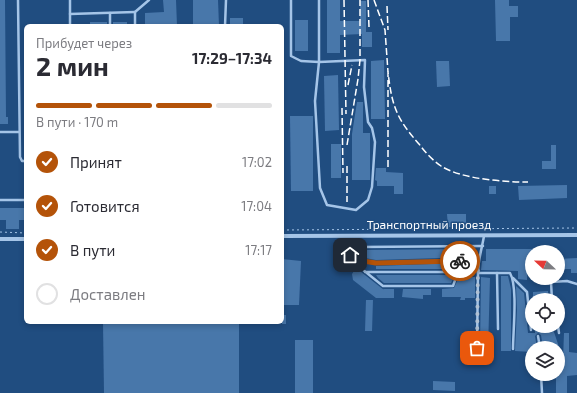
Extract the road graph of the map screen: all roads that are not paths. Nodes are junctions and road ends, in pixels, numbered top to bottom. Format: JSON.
{"nodes":[{"id":1,"x":18,"y":0,"type":"edge"},
{"id":2,"x":70,"y":0,"type":"edge"},
{"id":3,"x":149,"y":0,"type":"edge"},
{"id":4,"x":226,"y":0,"type":"edge"},
{"id":5,"x":291,"y":0,"type":"edge"},
{"id":6,"x":319,"y":0,"type":"edge"},
{"id":7,"x":135,"y":12,"type":"junction"},
{"id":8,"x":110,"y":13,"type":"junction"},
{"id":9,"x":70,"y":14,"type":"junction"},
{"id":10,"x":70,"y":24,"type":"edge"},
{"id":11,"x":110,"y":24,"type":"edge"},
{"id":12,"x":135,"y":24,"type":"edge"},
{"id":13,"x":225,"y":24,"type":"edge"},
{"id":14,"x":319,"y":62,"type":"junction"},
{"id":15,"x":0,"y":132,"type":"edge"},
{"id":16,"x":20,"y":132,"type":"junction"},
{"id":17,"x":24,"y":161,"type":"edge"},
{"id":18,"x":0,"y":200,"type":"edge"},
{"id":19,"x":24,"y":200,"type":"edge"},
{"id":20,"x":577,"y":234,"type":"edge"},
{"id":21,"x":484,"y":235,"type":"junction"},
{"id":22,"x":284,"y":236,"type":"edge"},
{"id":23,"x":0,"y":239,"type":"edge"},
{"id":24,"x":24,"y":239,"type":"edge"},
{"id":25,"x":483,"y":246,"type":"junction"},
{"id":26,"x":355,"y":249,"type":"junction"},
{"id":27,"x":477,"y":260,"type":"junction"},
{"id":28,"x":365,"y":272,"type":"junction"},
{"id":29,"x":458,"y":272,"type":"junction"},
{"id":30,"x":478,"y":273,"type":"junction"},
{"id":31,"x":497,"y":273,"type":"junction"},
{"id":32,"x":513,"y":278,"type":"junction"},
{"id":33,"x":565,"y":281,"type":"edge"},
{"id":34,"x":577,"y":284,"type":"edge"},
{"id":35,"x":527,"y":293,"type":"edge"},
{"id":36,"x":498,"y":329,"type":"dead end"},
{"id":37,"x":538,"y":336,"type":"dead end"},
{"id":38,"x":539,"y":341,"type":"edge"},
{"id":39,"x":477,"y":348,"type":"dead end"},
{"id":40,"x":513,"y":349,"type":"dead end"},
{"id":41,"x":541,"y":381,"type":"edge"},
{"id":42,"x":542,"y":393,"type":"edge"}],
"edges":[{"from":1,"to":16,"type":"lane"},
{"from":2,"to":9,"type":"lane"},
{"from":3,"to":7,"type":"lane"},
{"from":4,"to":13,"type":"lane"},
{"from":5,"to":14,"type":"lane"},
{"from":6,"to":14,"type":"lane"},
{"from":7,"to":8,"type":"lane"},
{"from":7,"to":12,"type":"lane"},
{"from":8,"to":9,"type":"lane"},
{"from":8,"to":11,"type":"lane"},
{"from":9,"to":10,"type":"lane"},
{"from":14,"to":14,"type":"lane"},
{"from":15,"to":16,"type":"lane"},
{"from":16,"to":17,"type":"lane"},
{"from":18,"to":19,"type":"lane"},
{"from":20,"to":21,"type":"street","name":"Транспортный проезд"},
{"from":21,"to":22,"type":"street","name":"Транспортный проезд"},
{"from":21,"to":25,"type":"lane"},
{"from":23,"to":24,"type":"street"},
{"from":25,"to":26,"type":"lane"},
{"from":25,"to":27,"type":"lane"},
{"from":26,"to":27,"type":"lane"},
{"from":26,"to":28,"type":"lane"},
{"from":27,"to":29,"type":"lane"},
{"from":27,"to":30,"type":"lane"},
{"from":28,"to":29,"type":"lane"},
{"from":28,"to":29,"type":"lane"},
{"from":30,"to":31,"type":"lane"},
{"from":30,"to":39,"type":"lane"},
{"from":31,"to":32,"type":"lane"},
{"from":31,"to":36,"type":"lane"},
{"from":32,"to":35,"type":"lane"},
{"from":32,"to":40,"type":"lane"},
{"from":33,"to":34,"type":"lane"},
{"from":37,"to":38,"type":"lane"},
{"from":41,"to":42,"type":"lane"}]}
